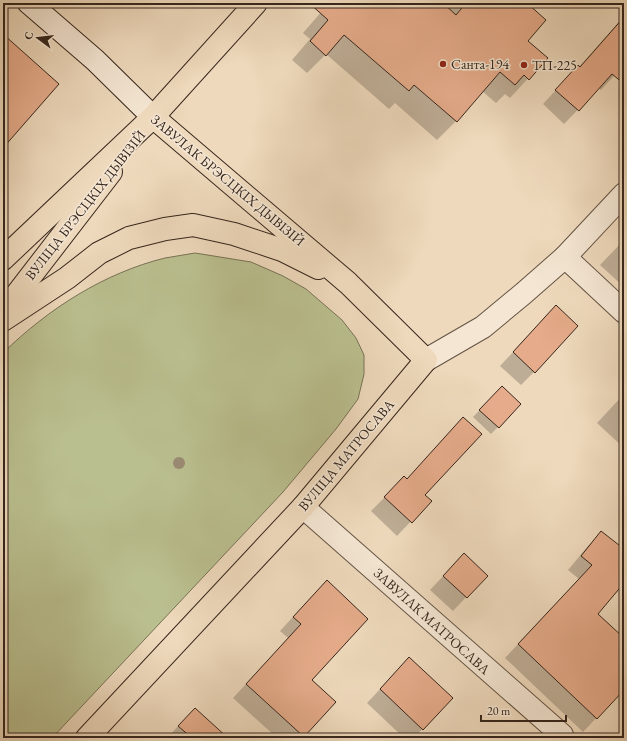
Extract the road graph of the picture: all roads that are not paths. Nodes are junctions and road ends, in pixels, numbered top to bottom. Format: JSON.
{"nodes":[{"id":1,"x":29,"y":3,"type":"edge"},
{"id":2,"x":256,"y":3,"type":"edge"},
{"id":3,"x":153,"y":117,"type":"junction"},
{"id":4,"x":624,"y":194,"type":"edge"},
{"id":5,"x":565,"y":257,"type":"junction"},
{"id":6,"x":3,"y":258,"type":"edge"},
{"id":7,"x":348,"y":283,"type":"junction"},
{"id":8,"x":3,"y":312,"type":"edge"},
{"id":9,"x":624,"y":312,"type":"edge"},
{"id":10,"x":3,"y":320,"type":"edge"},
{"id":11,"x":426,"y":360,"type":"junction"},
{"id":12,"x":303,"y":507,"type":"junction"},
{"id":13,"x":562,"y":735,"type":"dead end"},
{"id":14,"x":87,"y":738,"type":"edge"}],
"edges":[{"from":1,"to":3,"type":"street","name":"ЗАВУЛАК БРЭСЦКІХ ДЫВІЗІЙ"},
{"from":2,"to":3,"type":"main road","name":"ВУЛІЦА БРЭСЦКІХ ДЫВІЗІЙ"},
{"from":3,"to":6,"type":"main road","name":"ВУЛІЦА БРЭСЦКІХ ДЫВІЗІЙ"},
{"from":3,"to":7,"type":"main road","name":"ЗАВУЛАК БРЭСЦКІХ ДЫВІЗІЙ"},
{"from":3,"to":8,"type":"main road","name":"ВУЛІЦА БРЭСЦКІХ ДЫВІЗІЙ"},
{"from":4,"to":5,"type":"street","name":"ВУЛІЦА МАТРОСАВА"},
{"from":5,"to":9,"type":"street"},
{"from":5,"to":11,"type":"street","name":"ВУЛІЦА МАТРОСАВА"},
{"from":7,"to":10,"type":"main road"},
{"from":7,"to":11,"type":"main road","name":"ЗАВУЛАК БРЭСЦКІХ ДЫВІЗІЙ"},
{"from":11,"to":12,"type":"main road","name":"ВУЛІЦА МАТРОСАВА"},
{"from":12,"to":13,"type":"street","name":"ЗАВУЛАК МАТРОСАВА"},
{"from":12,"to":14,"type":"main road","name":"ВУЛІЦА МАТРОСАВА"}]}
